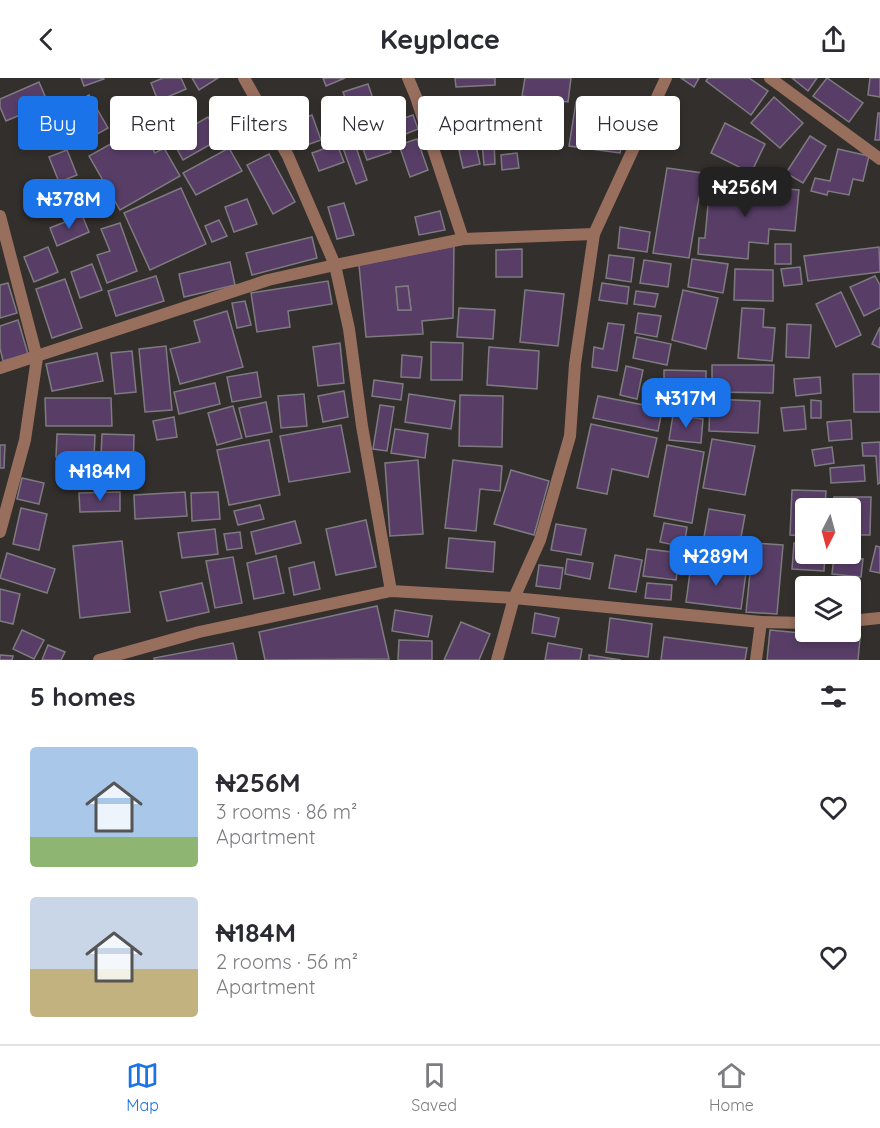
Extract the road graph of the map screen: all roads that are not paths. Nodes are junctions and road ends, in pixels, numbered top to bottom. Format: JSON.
{"nodes":[{"id":1,"x":244,"y":78,"type":"edge"},
{"id":2,"x":408,"y":78,"type":"edge"},
{"id":3,"x":666,"y":78,"type":"edge"},
{"id":4,"x":770,"y":78,"type":"edge"},
{"id":5,"x":880,"y":159,"type":"edge"},
{"id":6,"x":0,"y":216,"type":"edge"},
{"id":7,"x":594,"y":234,"type":"junction"},
{"id":8,"x":463,"y":239,"type":"junction"},
{"id":9,"x":335,"y":265,"type":"junction"},
{"id":10,"x":37,"y":358,"type":"junction"},
{"id":11,"x":0,"y":368,"type":"edge"},
{"id":12,"x":0,"y":532,"type":"edge"},
{"id":13,"x":391,"y":591,"type":"junction"},
{"id":14,"x":514,"y":598,"type":"junction"},
{"id":15,"x":880,"y":618,"type":"edge"},
{"id":16,"x":861,"y":620,"type":"edge"},
{"id":17,"x":761,"y":622,"type":"junction"},
{"id":18,"x":795,"y":623,"type":"edge"},
{"id":19,"x":99,"y":660,"type":"edge"},
{"id":20,"x":497,"y":660,"type":"edge"},
{"id":21,"x":756,"y":660,"type":"edge"}],
"edges":[{"from":1,"to":9,"type":"street"},
{"from":2,"to":8,"type":"street"},
{"from":3,"to":7,"type":"street"},
{"from":4,"to":5,"type":"street"},
{"from":6,"to":10,"type":"street"},
{"from":7,"to":8,"type":"street"},
{"from":7,"to":14,"type":"street"},
{"from":8,"to":9,"type":"street"},
{"from":9,"to":10,"type":"street"},
{"from":9,"to":13,"type":"street"},
{"from":10,"to":11,"type":"street"},
{"from":10,"to":12,"type":"street"},
{"from":13,"to":14,"type":"street"},
{"from":13,"to":19,"type":"street"},
{"from":14,"to":17,"type":"street"},
{"from":14,"to":20,"type":"street"},
{"from":15,"to":16,"type":"street"},
{"from":17,"to":18,"type":"street"},
{"from":17,"to":21,"type":"street"}]}
